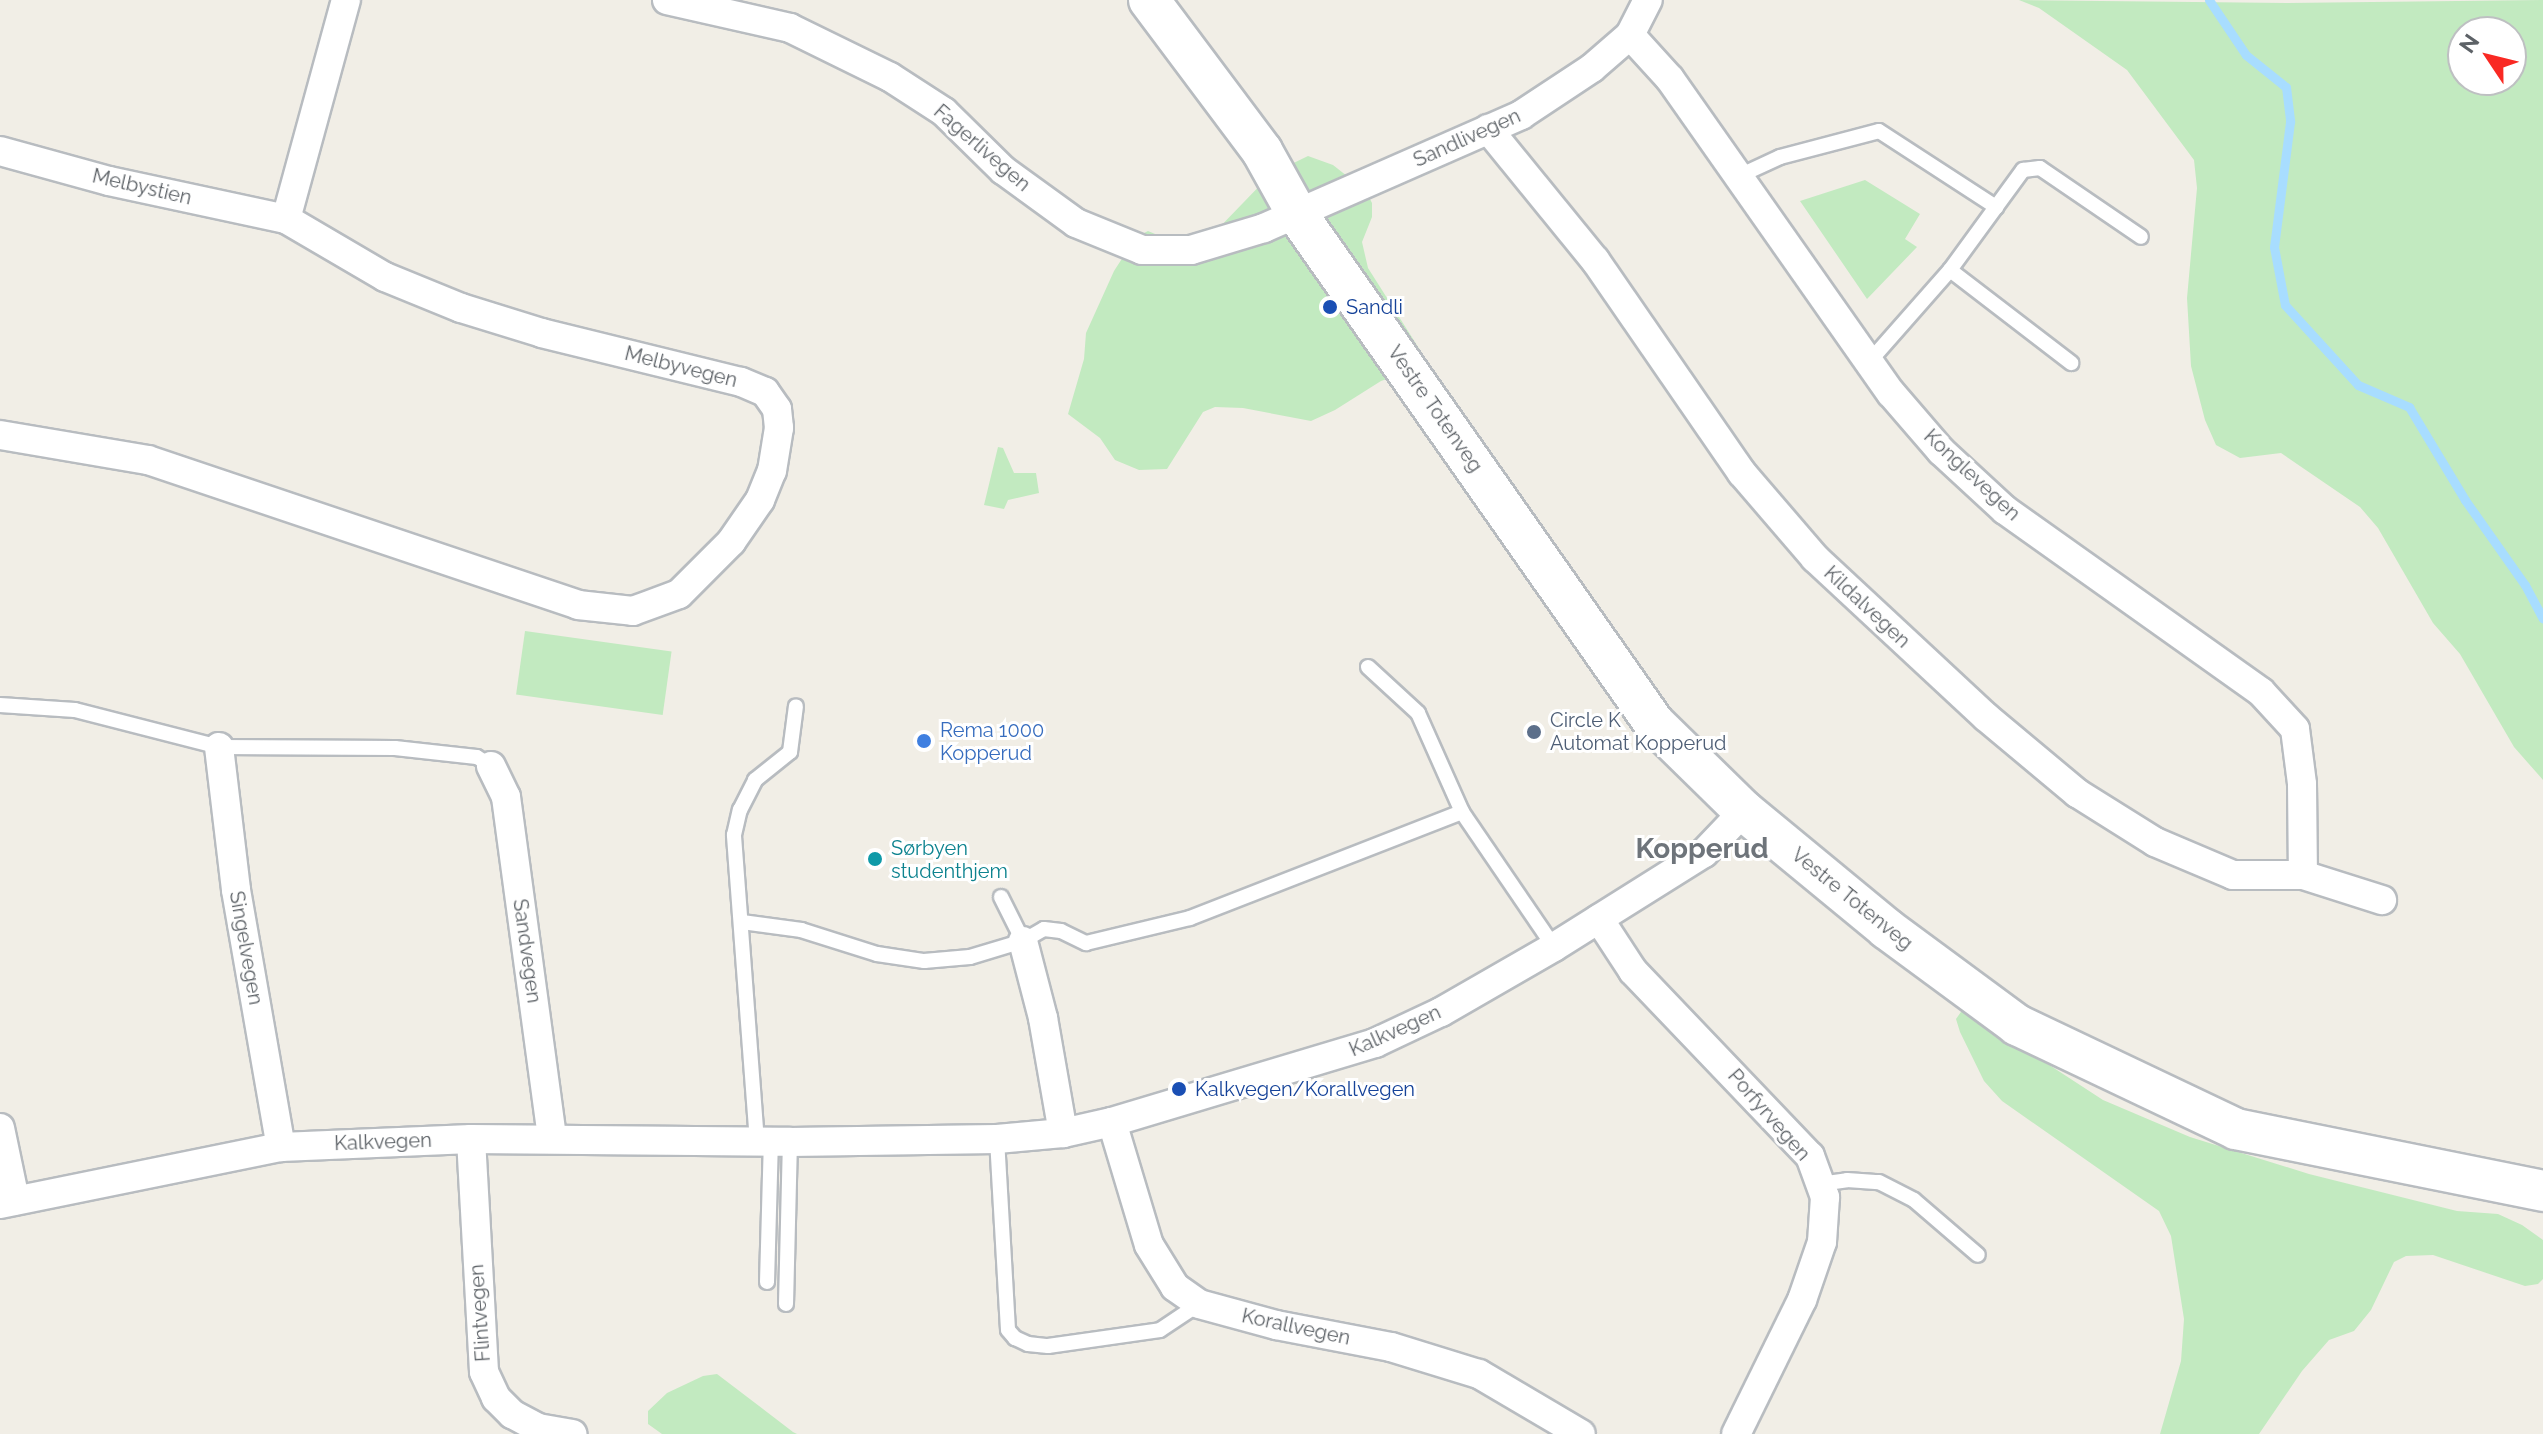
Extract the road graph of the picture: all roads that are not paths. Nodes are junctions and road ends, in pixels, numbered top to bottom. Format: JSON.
{"nodes":[{"id":1,"x":346,"y":0,"type":"edge"},
{"id":2,"x":667,"y":0,"type":"edge"},
{"id":3,"x":1149,"y":0,"type":"edge"},
{"id":4,"x":1648,"y":0,"type":"edge"},
{"id":5,"x":1630,"y":35,"type":"junction"},
{"id":6,"x":1488,"y":129,"type":"junction"},
{"id":7,"x":0,"y":151,"type":"edge"},
{"id":8,"x":1739,"y":176,"type":"junction"},
{"id":9,"x":1996,"y":207,"type":"junction"},
{"id":10,"x":1297,"y":214,"type":"junction"},
{"id":11,"x":286,"y":219,"type":"junction"},
{"id":12,"x":2141,"y":237,"type":"dead end"},
{"id":13,"x":1950,"y":270,"type":"junction"},
{"id":14,"x":1869,"y":362,"type":"junction"},
{"id":15,"x":2071,"y":363,"type":"dead end"},
{"id":16,"x":0,"y":435,"type":"edge"},
{"id":17,"x":1368,"y":667,"type":"dead end"},
{"id":18,"x":0,"y":705,"type":"edge"},
{"id":19,"x":796,"y":706,"type":"dead end"},
{"id":20,"x":219,"y":747,"type":"junction"},
{"id":21,"x":491,"y":766,"type":"joint"},
{"id":22,"x":1744,"y":811,"type":"junction"},
{"id":23,"x":1462,"y":812,"type":"junction"},
{"id":24,"x":2303,"y":875,"type":"junction"},
{"id":25,"x":1001,"y":897,"type":"dead end"},
{"id":26,"x":2382,"y":900,"type":"dead end"},
{"id":27,"x":1599,"y":919,"type":"junction"},
{"id":28,"x":742,"y":922,"type":"junction"},
{"id":29,"x":1023,"y":941,"type":"junction"},
{"id":30,"x":1554,"y":947,"type":"junction"},
{"id":31,"x":1112,"y":1122,"type":"junction"},
{"id":32,"x":0,"y":1128,"type":"edge"},
{"id":33,"x":1063,"y":1133,"type":"junction"},
{"id":34,"x":471,"y":1139,"type":"junction"},
{"id":35,"x":552,"y":1139,"type":"junction"},
{"id":36,"x":997,"y":1139,"type":"junction"},
{"id":37,"x":772,"y":1142,"type":"junction"},
{"id":38,"x":281,"y":1147,"type":"junction"},
{"id":39,"x":1820,"y":1184,"type":"junction"},
{"id":40,"x":2543,"y":1191,"type":"edge"},
{"id":41,"x":8,"y":1202,"type":"edge"},
{"id":42,"x":1978,"y":1255,"type":"dead end"},
{"id":43,"x":767,"y":1282,"type":"dead end"},
{"id":44,"x":786,"y":1304,"type":"dead end"},
{"id":45,"x":1199,"y":1304,"type":"junction"},
{"id":46,"x":572,"y":1434,"type":"edge"},
{"id":47,"x":1581,"y":1434,"type":"edge"},
{"id":48,"x":1736,"y":1434,"type":"edge"}],
"edges":[{"from":1,"to":11,"type":"street"},
{"from":2,"to":10,"type":"street","name":"Fagerlivegen"},
{"from":3,"to":10,"type":"main road","name":"Vestre Totenveg"},
{"from":4,"to":5,"type":"street","name":"Sandlivegen"},
{"from":5,"to":6,"type":"street","name":"Sandlivegen"},
{"from":5,"to":8,"type":"street","name":"Konglevegen"},
{"from":6,"to":10,"type":"street","name":"Sandlivegen"},
{"from":6,"to":24,"type":"street","name":"Kildalvegen"},
{"from":7,"to":11,"type":"street","name":"Melbystien"},
{"from":8,"to":9,"type":"lane"},
{"from":8,"to":14,"type":"street","name":"Konglevegen"},
{"from":9,"to":12,"type":"lane"},
{"from":9,"to":13,"type":"lane"},
{"from":10,"to":22,"type":"main road","name":"Vestre Totenveg"},
{"from":11,"to":16,"type":"street","name":"Melbyvegen"},
{"from":13,"to":14,"type":"lane"},
{"from":13,"to":15,"type":"lane"},
{"from":14,"to":24,"type":"street","name":"Konglevegen"},
{"from":17,"to":23,"type":"lane"},
{"from":18,"to":20,"type":"lane"},
{"from":19,"to":28,"type":"lane"},
{"from":20,"to":21,"type":"lane"},
{"from":20,"to":38,"type":"street","name":"Singelvegen"},
{"from":21,"to":35,"type":"street","name":"Sandvegen"},
{"from":22,"to":27,"type":"street","name":"Kalkvegen"},
{"from":22,"to":40,"type":"main road","name":"Vestre Totenveg"},
{"from":23,"to":29,"type":"lane"},
{"from":23,"to":30,"type":"lane"},
{"from":24,"to":26,"type":"street","name":"Kildalvegen"},
{"from":25,"to":29,"type":"lane"},
{"from":27,"to":30,"type":"street","name":"Kalkvegen"},
{"from":27,"to":39,"type":"street","name":"Porfyrvegen"},
{"from":28,"to":29,"type":"lane"},
{"from":28,"to":37,"type":"lane"},
{"from":29,"to":33,"type":"street"},
{"from":30,"to":31,"type":"street","name":"Kalkvegen"},
{"from":31,"to":33,"type":"street","name":"Kalkvegen"},
{"from":31,"to":45,"type":"street","name":"Korallvegen"},
{"from":32,"to":41,"type":"street"},
{"from":33,"to":36,"type":"street","name":"Kalkvegen"},
{"from":34,"to":35,"type":"street","name":"Kalkvegen"},
{"from":34,"to":38,"type":"street","name":"Kalkvegen"},
{"from":34,"to":46,"type":"street","name":"Flintvegen"},
{"from":35,"to":37,"type":"street","name":"Kalkvegen"},
{"from":36,"to":37,"type":"street","name":"Kalkvegen"},
{"from":36,"to":45,"type":"lane"},
{"from":37,"to":43,"type":"lane"},
{"from":37,"to":44,"type":"lane"},
{"from":38,"to":41,"type":"street","name":"Kalkvegen"},
{"from":39,"to":42,"type":"lane"},
{"from":39,"to":48,"type":"street","name":"Porfyrvegen"},
{"from":45,"to":47,"type":"street","name":"Korallvegen"}]}
